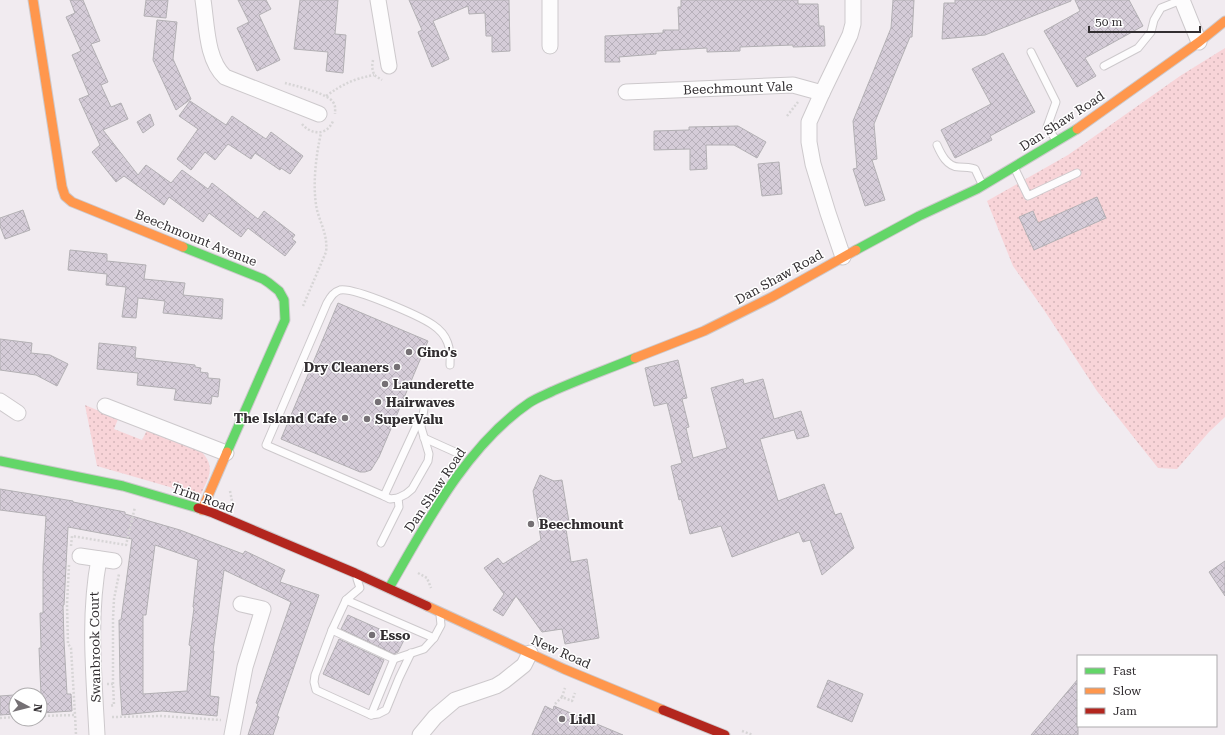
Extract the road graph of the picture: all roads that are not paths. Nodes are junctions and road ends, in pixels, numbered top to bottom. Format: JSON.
{"nodes":[{"id":1,"x":33,"y":0,"type":"edge"},
{"id":2,"x":203,"y":0,"type":"edge"},
{"id":3,"x":378,"y":0,"type":"edge"},
{"id":4,"x":550,"y":0,"type":"edge"},
{"id":5,"x":853,"y":0,"type":"edge"},
{"id":6,"x":1181,"y":0,"type":"edge"},
{"id":7,"x":1225,"y":21,"type":"edge"},
{"id":8,"x":1199,"y":42,"type":"junction"},
{"id":9,"x":550,"y":46,"type":"dead end"},
{"id":10,"x":1031,"y":52,"type":"dead end"},
{"id":11,"x":389,"y":66,"type":"dead end"},
{"id":12,"x":1104,"y":66,"type":"dead end"},
{"id":13,"x":626,"y":92,"type":"dead end"},
{"id":14,"x":822,"y":92,"type":"junction"},
{"id":15,"x":319,"y":114,"type":"dead end"},
{"id":16,"x":1057,"y":142,"type":"junction"},
{"id":17,"x":937,"y":145,"type":"dead end"},
{"id":18,"x":1014,"y":168,"type":"junction"},
{"id":19,"x":1077,"y":173,"type":"dead end"},
{"id":20,"x":982,"y":186,"type":"junction"},
{"id":21,"x":842,"y":257,"type":"junction"},
{"id":22,"x":450,"y":365,"type":"dead end"},
{"id":23,"x":0,"y":401,"type":"edge"},
{"id":24,"x":105,"y":406,"type":"dead end"},
{"id":25,"x":18,"y":414,"type":"dead end"},
{"id":26,"x":424,"y":438,"type":"junction"},
{"id":27,"x":454,"y":452,"type":"dead end"},
{"id":28,"x":226,"y":453,"type":"junction"},
{"id":29,"x":0,"y":461,"type":"edge"},
{"id":30,"x":384,"y":496,"type":"junction"},
{"id":31,"x":398,"y":498,"type":"junction"},
{"id":32,"x":202,"y":510,"type":"junction"},
{"id":33,"x":381,"y":543,"type":"dead end"},
{"id":34,"x":80,"y":556,"type":"dead end"},
{"id":35,"x":355,"y":573,"type":"junction"},
{"id":36,"x":388,"y":588,"type":"junction"},
{"id":37,"x":346,"y":600,"type":"junction"},
{"id":38,"x":241,"y":604,"type":"dead end"},
{"id":39,"x":440,"y":612,"type":"junction"},
{"id":40,"x":332,"y":630,"type":"junction"},
{"id":41,"x":434,"y":638,"type":"junction"},
{"id":42,"x":411,"y":653,"type":"junction"},
{"id":43,"x":530,"y":653,"type":"junction"},
{"id":44,"x":394,"y":659,"type":"junction"},
{"id":45,"x":371,"y":715,"type":"junction"},
{"id":46,"x":226,"y":731,"type":"edge"},
{"id":47,"x":97,"y":735,"type":"edge"},
{"id":48,"x":420,"y":735,"type":"edge"},
{"id":49,"x":725,"y":735,"type":"edge"}],
"edges":[{"from":1,"to":28,"type":"street","name":"Beechmount Avenue"},
{"from":2,"to":15,"type":"street"},
{"from":3,"to":11,"type":"street"},
{"from":4,"to":9,"type":"street"},
{"from":5,"to":14,"type":"street"},
{"from":6,"to":8,"type":"street"},
{"from":6,"to":12,"type":"lane"},
{"from":7,"to":8,"type":"street","name":"Dan Shaw Road"},
{"from":8,"to":16,"type":"street","name":"Dan Shaw Road"},
{"from":10,"to":16,"type":"lane"},
{"from":13,"to":14,"type":"street","name":"Beechmount Vale"},
{"from":14,"to":21,"type":"street"},
{"from":16,"to":18,"type":"street","name":"Dan Shaw Road"},
{"from":17,"to":20,"type":"lane"},
{"from":18,"to":19,"type":"lane"},
{"from":18,"to":20,"type":"street","name":"Dan Shaw Road"},
{"from":20,"to":21,"type":"street","name":"Dan Shaw Road"},
{"from":21,"to":36,"type":"street","name":"Dan Shaw Road"},
{"from":22,"to":30,"type":"lane"},
{"from":23,"to":25,"type":"street"},
{"from":24,"to":28,"type":"street"},
{"from":26,"to":27,"type":"lane"},
{"from":26,"to":30,"type":"lane"},
{"from":26,"to":31,"type":"lane"},
{"from":28,"to":32,"type":"street","name":"Beechmount Avenue"},
{"from":29,"to":32,"type":"street","name":"Trim Road"},
{"from":30,"to":31,"type":"lane"},
{"from":31,"to":33,"type":"lane"},
{"from":32,"to":35,"type":"street","name":"Trim Road"},
{"from":34,"to":47,"type":"street","name":"Swanbrook Court"},
{"from":35,"to":36,"type":"street","name":"Trim Road"},
{"from":35,"to":37,"type":"lane"},
{"from":36,"to":39,"type":"street","name":"New Road"},
{"from":37,"to":40,"type":"lane"},
{"from":37,"to":41,"type":"lane"},
{"from":38,"to":46,"type":"street"},
{"from":39,"to":41,"type":"lane"},
{"from":39,"to":43,"type":"street","name":"New Road"},
{"from":40,"to":44,"type":"lane"},
{"from":40,"to":45,"type":"lane"},
{"from":41,"to":42,"type":"lane"},
{"from":42,"to":44,"type":"lane"},
{"from":42,"to":45,"type":"lane"},
{"from":43,"to":48,"type":"street"},
{"from":43,"to":49,"type":"street","name":"New Road"},
{"from":44,"to":45,"type":"lane"}]}
